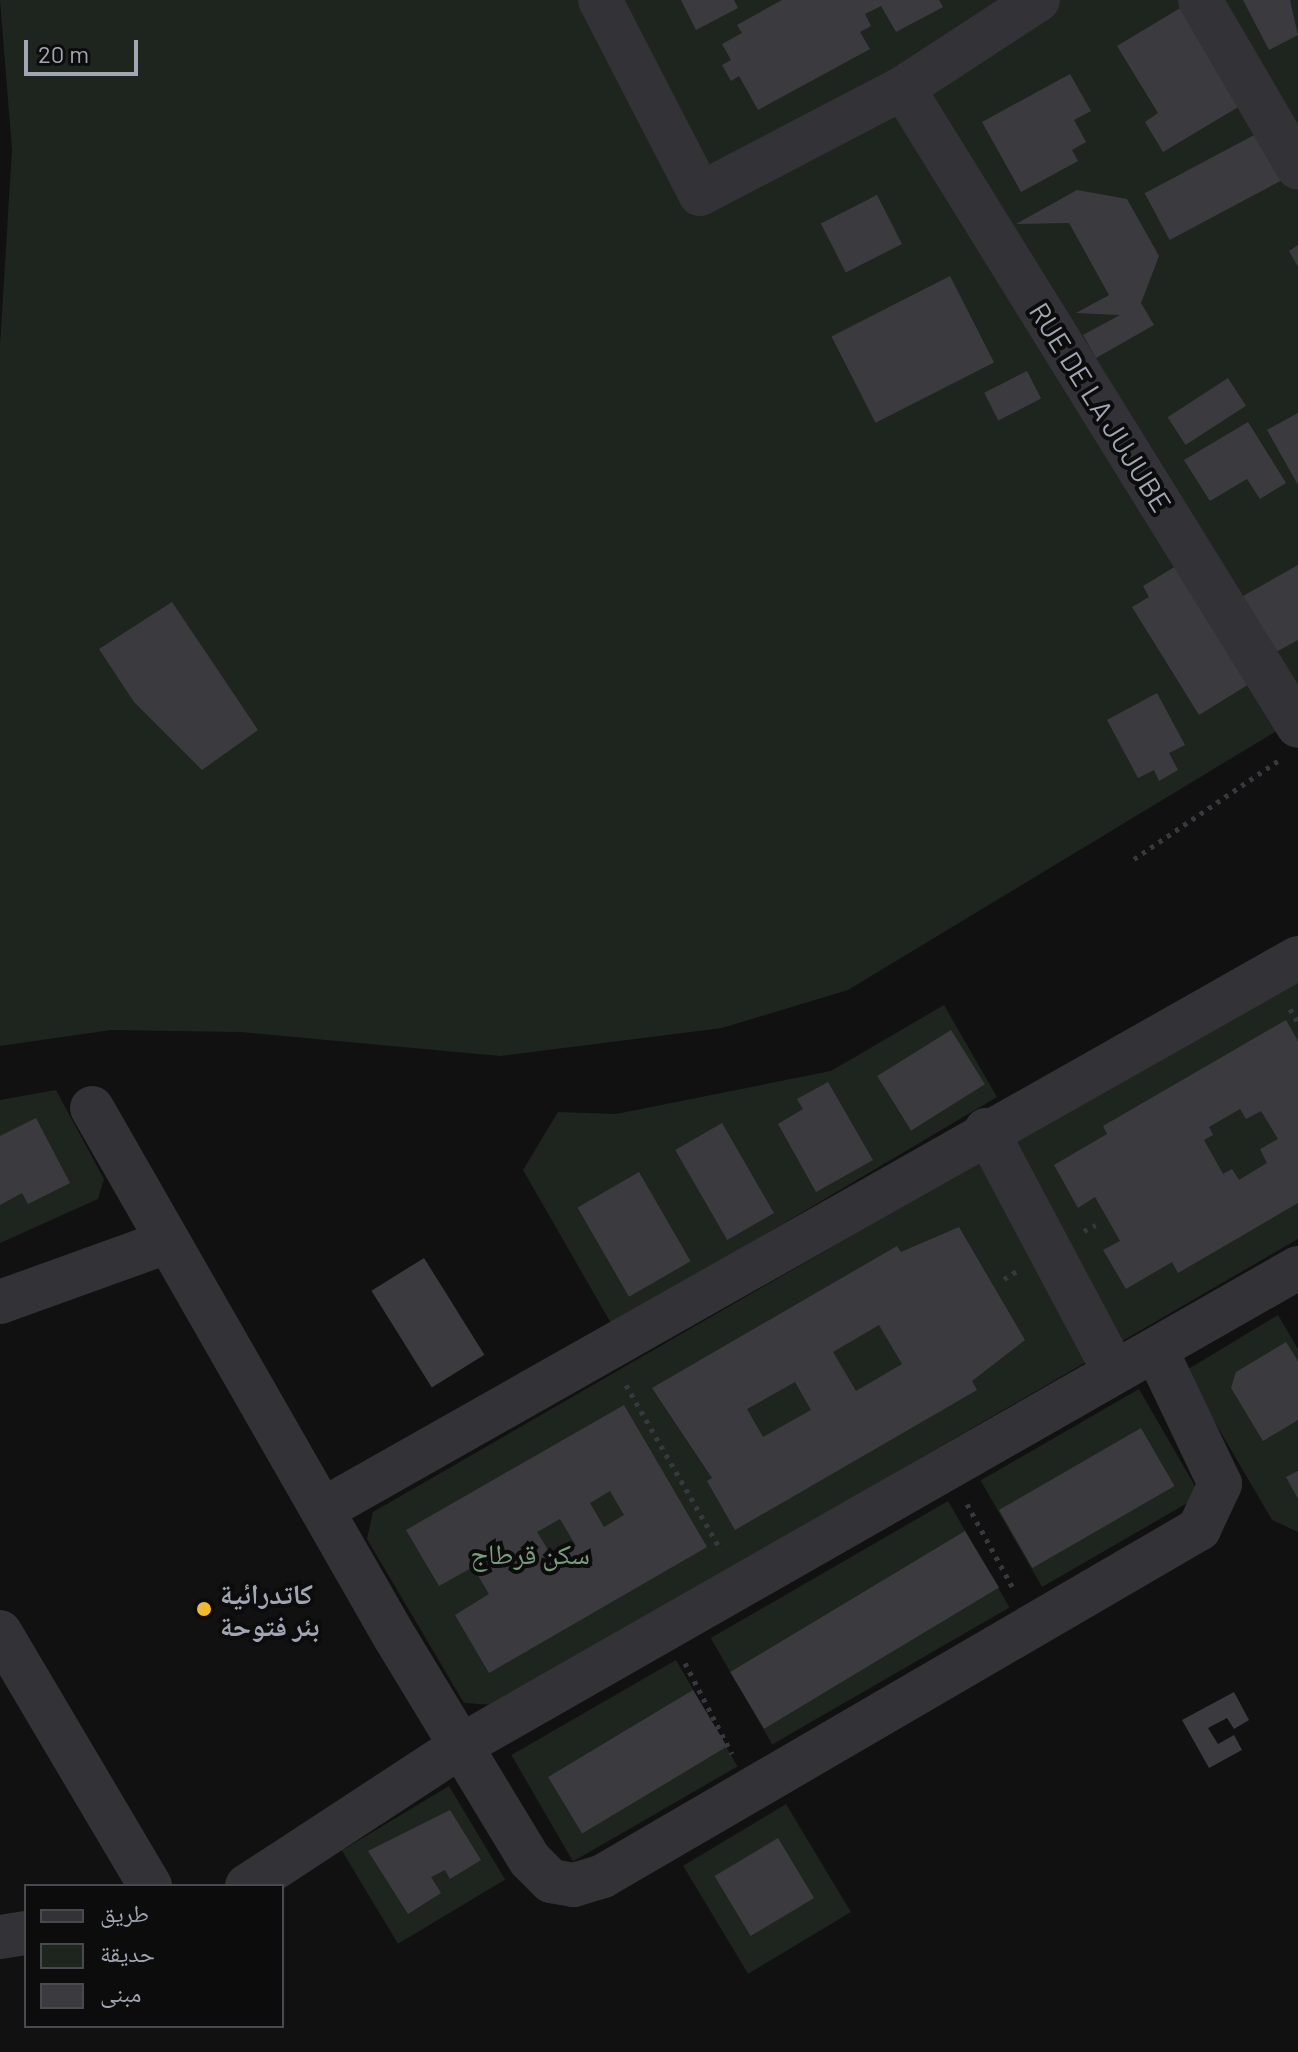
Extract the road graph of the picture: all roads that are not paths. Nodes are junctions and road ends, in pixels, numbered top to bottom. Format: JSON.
{"nodes":[{"id":1,"x":600,"y":0,"type":"edge"},
{"id":2,"x":1038,"y":0,"type":"edge"},
{"id":3,"x":1200,"y":0,"type":"edge"},
{"id":4,"x":903,"y":88,"type":"junction"},
{"id":5,"x":1298,"y":168,"type":"edge"},
{"id":6,"x":1292,"y":741,"type":"edge"},
{"id":7,"x":1298,"y":958,"type":"edge"},
{"id":8,"x":92,"y":1108,"type":"dead end"},
{"id":9,"x":986,"y":1130,"type":"junction"},
{"id":10,"x":164,"y":1243,"type":"junction"},
{"id":11,"x":1298,"y":1268,"type":"edge"},
{"id":12,"x":0,"y":1302,"type":"edge"},
{"id":13,"x":1156,"y":1350,"type":"junction"},
{"id":14,"x":1113,"y":1369,"type":"junction"},
{"id":15,"x":324,"y":1509,"type":"junction"},
{"id":16,"x":0,"y":1632,"type":"edge"},
{"id":17,"x":464,"y":1744,"type":"junction"},
{"id":18,"x":149,"y":1884,"type":"edge"},
{"id":19,"x":250,"y":1884,"type":"edge"},
{"id":20,"x":24,"y":1933,"type":"edge"},
{"id":21,"x":0,"y":1937,"type":"edge"}],
"edges":[{"from":1,"to":4,"type":"street"},
{"from":2,"to":4,"type":"street"},
{"from":3,"to":5,"type":"street"},
{"from":4,"to":6,"type":"street","name":"RUE DE LA JUJUBE"},
{"from":7,"to":9,"type":"street"},
{"from":8,"to":10,"type":"street"},
{"from":9,"to":14,"type":"street"},
{"from":9,"to":15,"type":"street"},
{"from":10,"to":12,"type":"street"},
{"from":10,"to":15,"type":"street"},
{"from":11,"to":13,"type":"street"},
{"from":13,"to":14,"type":"street"},
{"from":13,"to":17,"type":"street"},
{"from":14,"to":17,"type":"street"},
{"from":15,"to":17,"type":"street"},
{"from":16,"to":18,"type":"street"},
{"from":17,"to":19,"type":"street"},
{"from":20,"to":21,"type":"street"}]}
